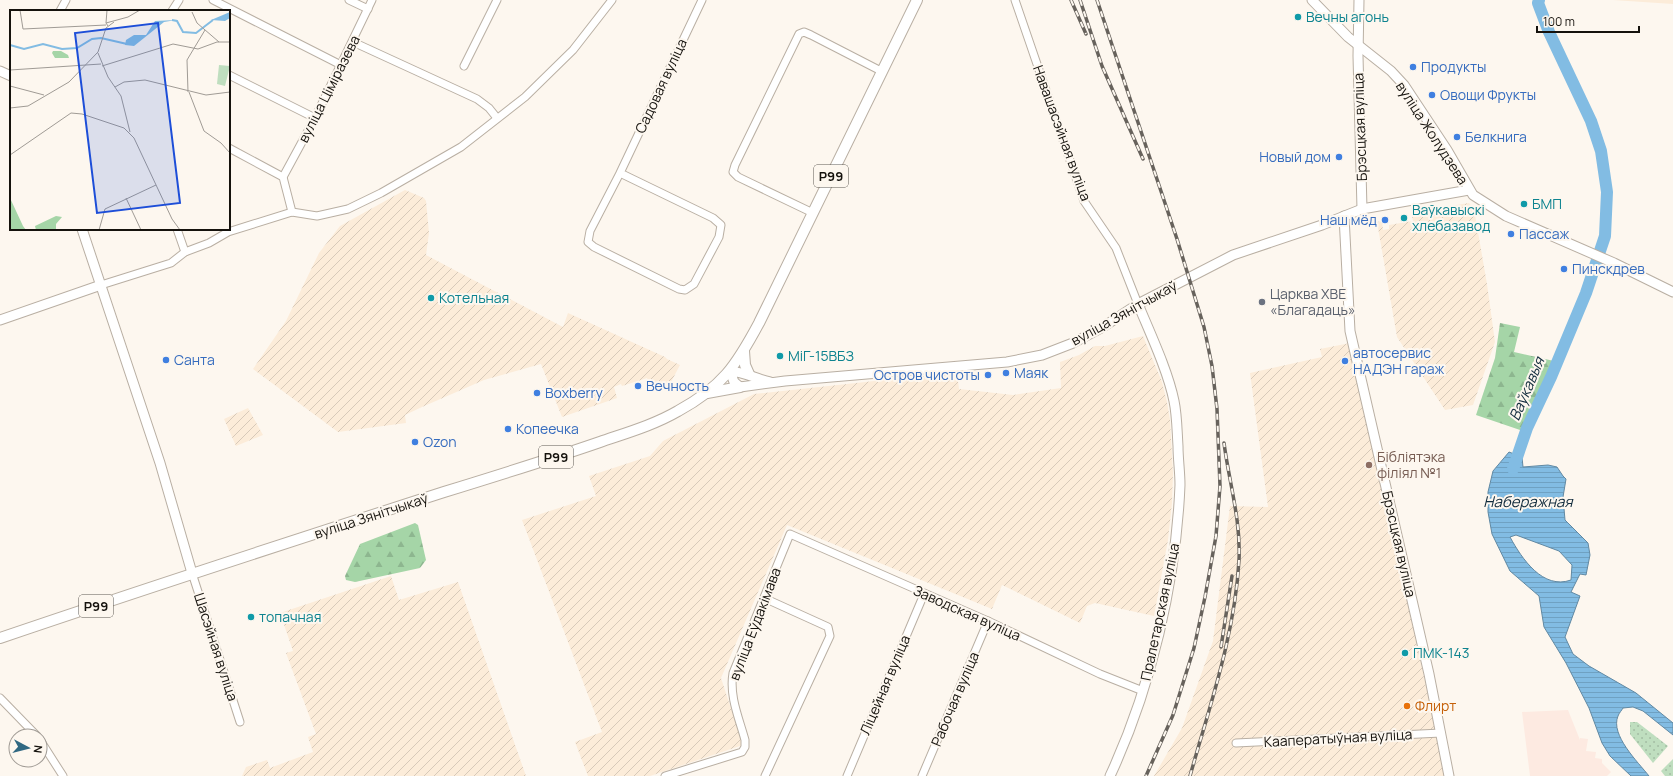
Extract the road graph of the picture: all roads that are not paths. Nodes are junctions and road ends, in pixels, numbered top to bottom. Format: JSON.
{"nodes":[{"id":1,"x":66,"y":0,"type":"edge"},
{"id":2,"x":179,"y":0,"type":"edge"},
{"id":3,"x":213,"y":0,"type":"edge"},
{"id":4,"x":348,"y":0,"type":"edge"},
{"id":5,"x":372,"y":0,"type":"edge"},
{"id":6,"x":497,"y":0,"type":"edge"},
{"id":7,"x":612,"y":0,"type":"edge"},
{"id":8,"x":702,"y":0,"type":"edge"},
{"id":9,"x":917,"y":0,"type":"edge"},
{"id":10,"x":1015,"y":0,"type":"edge"},
{"id":11,"x":1312,"y":0,"type":"edge"},
{"id":12,"x":1359,"y":0,"type":"edge"},
{"id":13,"x":368,"y":9,"type":"junction"},
{"id":14,"x":61,"y":10,"type":"edge"},
{"id":15,"x":173,"y":10,"type":"edge"},
{"id":16,"x":353,"y":42,"type":"junction"},
{"id":17,"x":1358,"y":46,"type":"junction"},
{"id":18,"x":341,"y":65,"type":"junction"},
{"id":19,"x":464,"y":66,"type":"dead end"},
{"id":20,"x":0,"y":71,"type":"edge"},
{"id":21,"x":881,"y":71,"type":"junction"},
{"id":22,"x":10,"y":76,"type":"edge"},
{"id":23,"x":230,"y":76,"type":"edge"},
{"id":24,"x":315,"y":118,"type":"junction"},
{"id":25,"x":497,"y":118,"type":"junction"},
{"id":26,"x":230,"y":149,"type":"edge"},
{"id":27,"x":620,"y":173,"type":"junction"},
{"id":28,"x":283,"y":176,"type":"junction"},
{"id":29,"x":1469,"y":190,"type":"junction"},
{"id":30,"x":1362,"y":209,"type":"junction"},
{"id":31,"x":292,"y":212,"type":"junction"},
{"id":32,"x":813,"y":213,"type":"junction"},
{"id":33,"x":1344,"y":216,"type":"junction"},
{"id":34,"x":82,"y":230,"type":"edge"},
{"id":35,"x":177,"y":230,"type":"edge"},
{"id":36,"x":185,"y":252,"type":"junction"},
{"id":37,"x":101,"y":285,"type":"junction"},
{"id":38,"x":1673,"y":292,"type":"edge"},
{"id":39,"x":1138,"y":304,"type":"junction"},
{"id":40,"x":0,"y":320,"type":"edge"},
{"id":41,"x":744,"y":351,"type":"junction"},
{"id":42,"x":730,"y":371,"type":"junction"},
{"id":43,"x":749,"y":374,"type":"junction"},
{"id":44,"x":770,"y":382,"type":"junction"},
{"id":45,"x":740,"y":387,"type":"junction"},
{"id":46,"x":705,"y":394,"type":"junction"},
{"id":47,"x":790,"y":534,"type":"joint"},
{"id":48,"x":192,"y":573,"type":"junction"},
{"id":49,"x":924,"y":594,"type":"junction"},
{"id":50,"x":764,"y":598,"type":"junction"},
{"id":51,"x":988,"y":621,"type":"junction"},
{"id":52,"x":0,"y":638,"type":"edge"},
{"id":53,"x":1143,"y":691,"type":"junction"},
{"id":54,"x":0,"y":698,"type":"edge"},
{"id":55,"x":240,"y":722,"type":"dead end"},
{"id":56,"x":29,"y":728,"type":"edge"},
{"id":57,"x":1441,"y":733,"type":"junction"},
{"id":58,"x":1236,"y":743,"type":"dead end"},
{"id":59,"x":48,"y":753,"type":"edge"},
{"id":60,"x":767,"y":775,"type":"edge"},
{"id":61,"x":63,"y":776,"type":"edge"},
{"id":62,"x":665,"y":776,"type":"edge"},
{"id":63,"x":846,"y":776,"type":"edge"},
{"id":64,"x":922,"y":776,"type":"edge"},
{"id":65,"x":1110,"y":776,"type":"edge"},
{"id":66,"x":1449,"y":776,"type":"edge"}],
"edges":[{"from":1,"to":14,"type":"street"},
{"from":2,"to":15,"type":"street"},
{"from":3,"to":18,"type":"street"},
{"from":4,"to":13,"type":"street"},
{"from":5,"to":13,"type":"street","name":"вуліца Ціміразева"},
{"from":6,"to":19,"type":"street"},
{"from":7,"to":25,"type":"street"},
{"from":8,"to":27,"type":"street","name":"Садовая вуліца"},
{"from":9,"to":21,"type":"main road","number":"Р99"},
{"from":10,"to":39,"type":"street","name":"Навашасэйная вуліца"},
{"from":11,"to":17,"type":"street","name":"вуліца Жолудзева"},
{"from":12,"to":17,"type":"street","name":"Брэсцкая вуліца"},
{"from":13,"to":16,"type":"street","name":"вуліца Ціміразева"},
{"from":16,"to":18,"type":"street","name":"вуліца Ціміразева"},
{"from":16,"to":25,"type":"street"},
{"from":17,"to":29,"type":"street","name":"вуліца Жолудзева"},
{"from":17,"to":30,"type":"street","name":"Брэсцкая вуліца"},
{"from":18,"to":24,"type":"street","name":"вуліца Ціміразева"},
{"from":20,"to":22,"type":"street"},
{"from":21,"to":32,"type":"main road","number":"Р99"},
{"from":21,"to":32,"type":"street"},
{"from":23,"to":24,"type":"street"},
{"from":24,"to":28,"type":"street","name":"вуліца Ціміразева"},
{"from":25,"to":31,"type":"street"},
{"from":26,"to":28,"type":"street"},
{"from":27,"to":27,"type":"street","name":"Садовая вуліца"},
{"from":28,"to":31,"type":"street"},
{"from":29,"to":30,"type":"street","name":"вуліца Зянітчыкаў"},
{"from":29,"to":38,"type":"street","name":"вуліца Жолудзева"},
{"from":30,"to":33,"type":"street","name":"вуліца Зянітчыкаў"},
{"from":31,"to":36,"type":"street"},
{"from":32,"to":41,"type":"main road","number":"Р99"},
{"from":33,"to":39,"type":"street","name":"вуліца Зянітчыкаў"},
{"from":33,"to":57,"type":"street","name":"Брэсцкая вуліца"},
{"from":34,"to":37,"type":"street"},
{"from":35,"to":36,"type":"street"},
{"from":36,"to":37,"type":"street"},
{"from":37,"to":40,"type":"street"},
{"from":37,"to":48,"type":"street"},
{"from":39,"to":44,"type":"street","name":"вуліца Зянітчыкаў"},
{"from":39,"to":53,"type":"street","name":"Пралетарская вуліца"},
{"from":41,"to":42,"type":"main road","name":"вуліца Зянітчыкаў","number":"Р99"},
{"from":41,"to":43,"type":"main road"},
{"from":42,"to":43,"type":"street"},
{"from":42,"to":45,"type":"street"},
{"from":42,"to":46,"type":"main road","name":"вуліца Зянітчыкаў","number":"Р99"},
{"from":43,"to":44,"type":"street"},
{"from":44,"to":45,"type":"street","name":"вуліца Зянітчыкаў"},
{"from":45,"to":46,"type":"main road"},
{"from":46,"to":48,"type":"main road","name":"вуліца Зянітчыкаў","number":"Р99"},
{"from":47,"to":49,"type":"street","name":"Заводская вуліца"},
{"from":47,"to":50,"type":"street","name":"вуліца Еўдакімава"},
{"from":48,"to":52,"type":"main road","name":"вуліца Зянітчыкаў","number":"Р99"},
{"from":48,"to":55,"type":"street","name":"Шасэйная вуліца"},
{"from":49,"to":51,"type":"street","name":"Заводская вуліца"},
{"from":49,"to":63,"type":"street","name":"Ліцейная вуліца"},
{"from":50,"to":60,"type":"street"},
{"from":50,"to":62,"type":"street","name":"вуліца Еўдакімава"},
{"from":51,"to":53,"type":"street","name":"Заводская вуліца"},
{"from":51,"to":64,"type":"street","name":"Рабочая вуліца"},
{"from":53,"to":65,"type":"street","name":"Пралетарская вуліца"},
{"from":54,"to":56,"type":"street"},
{"from":57,"to":58,"type":"street","name":"Кааператыўная вуліца"},
{"from":57,"to":66,"type":"street","name":"Брэсцкая вуліца"},
{"from":59,"to":61,"type":"street"}]}
